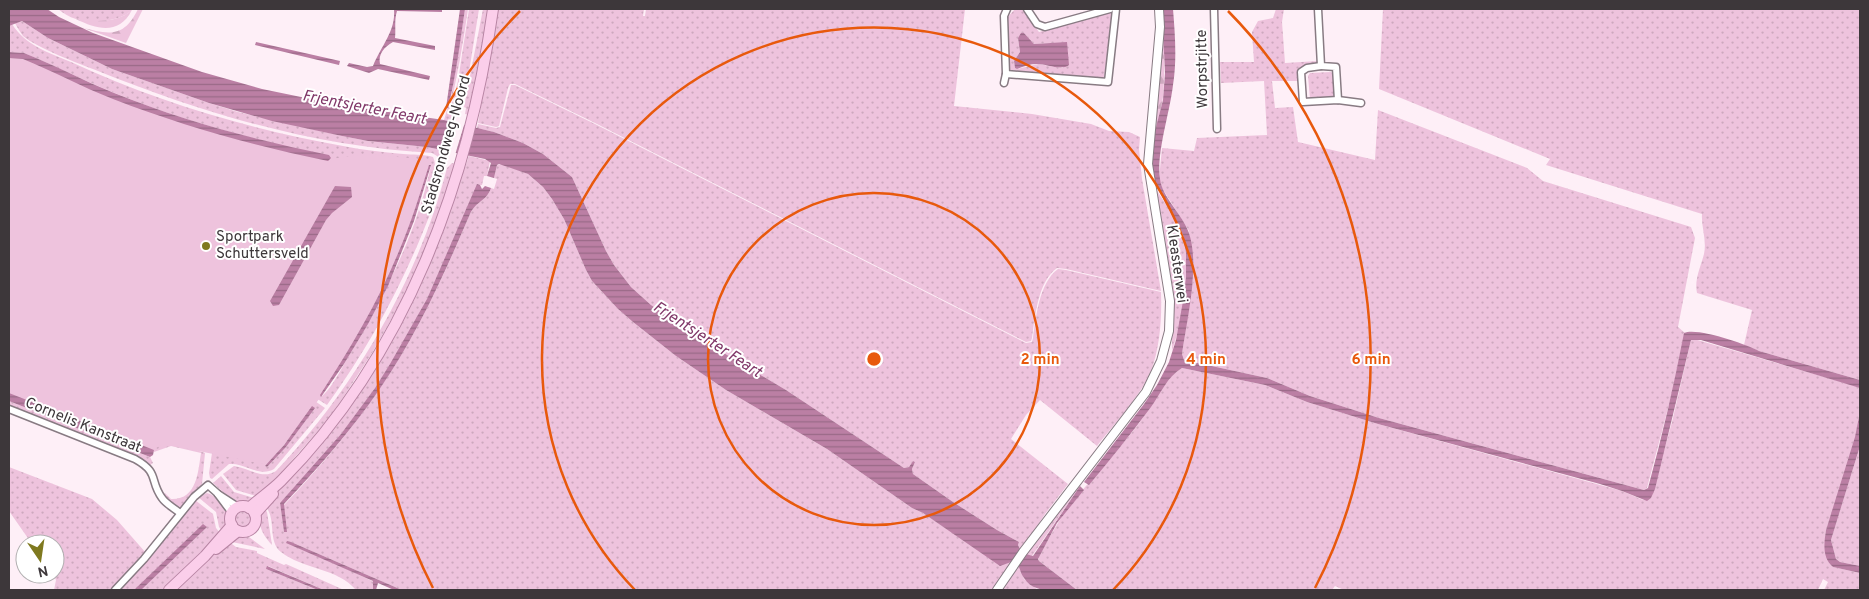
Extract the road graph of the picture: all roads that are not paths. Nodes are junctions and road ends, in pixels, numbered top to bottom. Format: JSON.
{"nodes":[{"id":1,"x":493,"y":9,"type":"edge"},
{"id":2,"x":1007,"y":9,"type":"edge"},
{"id":3,"x":1027,"y":9,"type":"edge"},
{"id":4,"x":1110,"y":9,"type":"edge"},
{"id":5,"x":1116,"y":9,"type":"edge"},
{"id":6,"x":1159,"y":9,"type":"edge"},
{"id":7,"x":1214,"y":9,"type":"edge"},
{"id":8,"x":1318,"y":9,"type":"edge"},
{"id":9,"x":1321,"y":66,"type":"junction"},
{"id":10,"x":1006,"y":74,"type":"junction"},
{"id":11,"x":1004,"y":83,"type":"dead end"},
{"id":12,"x":1338,"y":100,"type":"junction"},
{"id":13,"x":1361,"y":103,"type":"dead end"},
{"id":14,"x":1217,"y":129,"type":"dead end"},
{"id":15,"x":9,"y":410,"type":"edge"},
{"id":16,"x":235,"y":510,"type":"junction"},
{"id":17,"x":252,"y":511,"type":"junction"},
{"id":18,"x":180,"y":513,"type":"junction"},
{"id":19,"x":235,"y":528,"type":"junction"},
{"id":20,"x":115,"y":590,"type":"edge"},
{"id":21,"x":169,"y":590,"type":"edge"},
{"id":22,"x":997,"y":590,"type":"edge"}],
"edges":[{"from":1,"to":17,"type":"main road","name":"Stadsrondweg-Noord"},
{"from":2,"to":10,"type":"street"},
{"from":3,"to":4,"type":"street"},
{"from":5,"to":10,"type":"street"},
{"from":6,"to":22,"type":"street","name":"Kleasterwei"},
{"from":7,"to":14,"type":"street","name":"Worpstrjitte"},
{"from":8,"to":9,"type":"street"},
{"from":9,"to":12,"type":"street"},
{"from":9,"to":12,"type":"street"},
{"from":10,"to":11,"type":"street"},
{"from":12,"to":13,"type":"street"},
{"from":15,"to":18,"type":"street","name":"Cornelis Kanstraat"},
{"from":16,"to":17,"type":"main road"},
{"from":16,"to":18,"type":"street"},
{"from":16,"to":19,"type":"main road"},
{"from":17,"to":19,"type":"main road"},
{"from":18,"to":20,"type":"street"},
{"from":19,"to":21,"type":"main road"}]}
